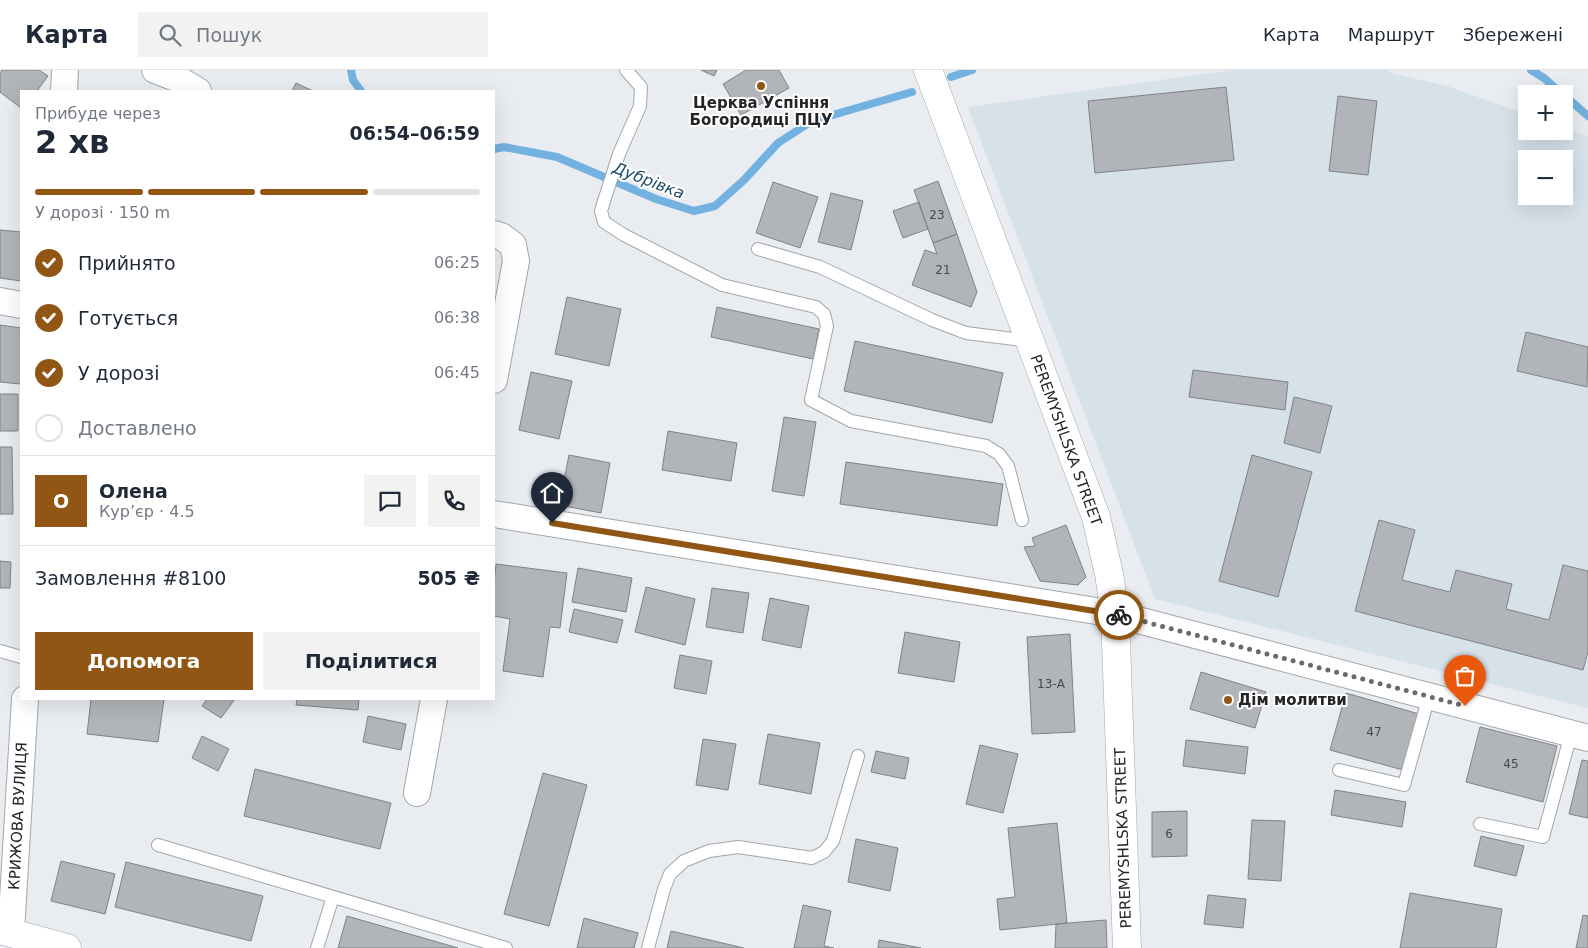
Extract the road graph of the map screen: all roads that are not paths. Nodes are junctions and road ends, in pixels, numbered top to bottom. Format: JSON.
{"nodes":[{"id":1,"x":65,"y":70,"type":"edge"},
{"id":2,"x":626,"y":70,"type":"edge"},
{"id":3,"x":928,"y":70,"type":"edge"},
{"id":4,"x":64,"y":90,"type":"edge"},
{"id":5,"x":495,"y":234,"type":"edge"},
{"id":6,"x":758,"y":249,"type":"dead end"},
{"id":7,"x":0,"y":301,"type":"edge"},
{"id":8,"x":20,"y":304,"type":"edge"},
{"id":9,"x":1030,"y":342,"type":"junction"},
{"id":10,"x":495,"y":375,"type":"edge"},
{"id":11,"x":495,"y":514,"type":"edge"},
{"id":12,"x":1022,"y":520,"type":"dead end"},
{"id":13,"x":1115,"y":614,"type":"junction"},
{"id":14,"x":0,"y":651,"type":"edge"},
{"id":15,"x":20,"y":657,"type":"edge"},
{"id":16,"x":1429,"y":696,"type":"junction"},
{"id":17,"x":25,"y":700,"type":"edge"},
{"id":18,"x":434,"y":700,"type":"edge"},
{"id":19,"x":1580,"y":736,"type":"edge"},
{"id":20,"x":858,"y":756,"type":"dead end"},
{"id":21,"x":1339,"y":770,"type":"dead end"},
{"id":22,"x":417,"y":793,"type":"dead end"},
{"id":23,"x":1480,"y":824,"type":"dead end"},
{"id":24,"x":158,"y":845,"type":"dead end"},
{"id":25,"x":333,"y":897,"type":"junction"},
{"id":26,"x":6,"y":931,"type":"edge"},
{"id":27,"x":67,"y":948,"type":"edge"},
{"id":28,"x":318,"y":948,"type":"edge"},
{"id":29,"x":506,"y":948,"type":"edge"},
{"id":30,"x":648,"y":948,"type":"edge"},
{"id":31,"x":1127,"y":948,"type":"edge"}],
"edges":[{"from":1,"to":4,"type":"street"},
{"from":2,"to":12,"type":"lane"},
{"from":3,"to":9,"type":"main road","name":"PEREMYSHLSKA STREET"},
{"from":5,"to":10,"type":"street"},
{"from":6,"to":9,"type":"lane"},
{"from":7,"to":8,"type":"street"},
{"from":9,"to":13,"type":"main road","name":"PEREMYSHLSKA STREET"},
{"from":11,"to":13,"type":"street"},
{"from":13,"to":16,"type":"street"},
{"from":13,"to":31,"type":"main road","name":"PEREMYSHLSKA STREET"},
{"from":14,"to":15,"type":"lane"},
{"from":16,"to":19,"type":"street"},
{"from":16,"to":21,"type":"lane"},
{"from":17,"to":26,"type":"street","name":"КРИЖОВА ВУЛИЦЯ"},
{"from":18,"to":22,"type":"street"},
{"from":19,"to":23,"type":"lane"},
{"from":20,"to":30,"type":"lane"},
{"from":24,"to":25,"type":"lane"},
{"from":25,"to":28,"type":"lane"},
{"from":25,"to":29,"type":"lane"},
{"from":26,"to":27,"type":"main road"}]}
